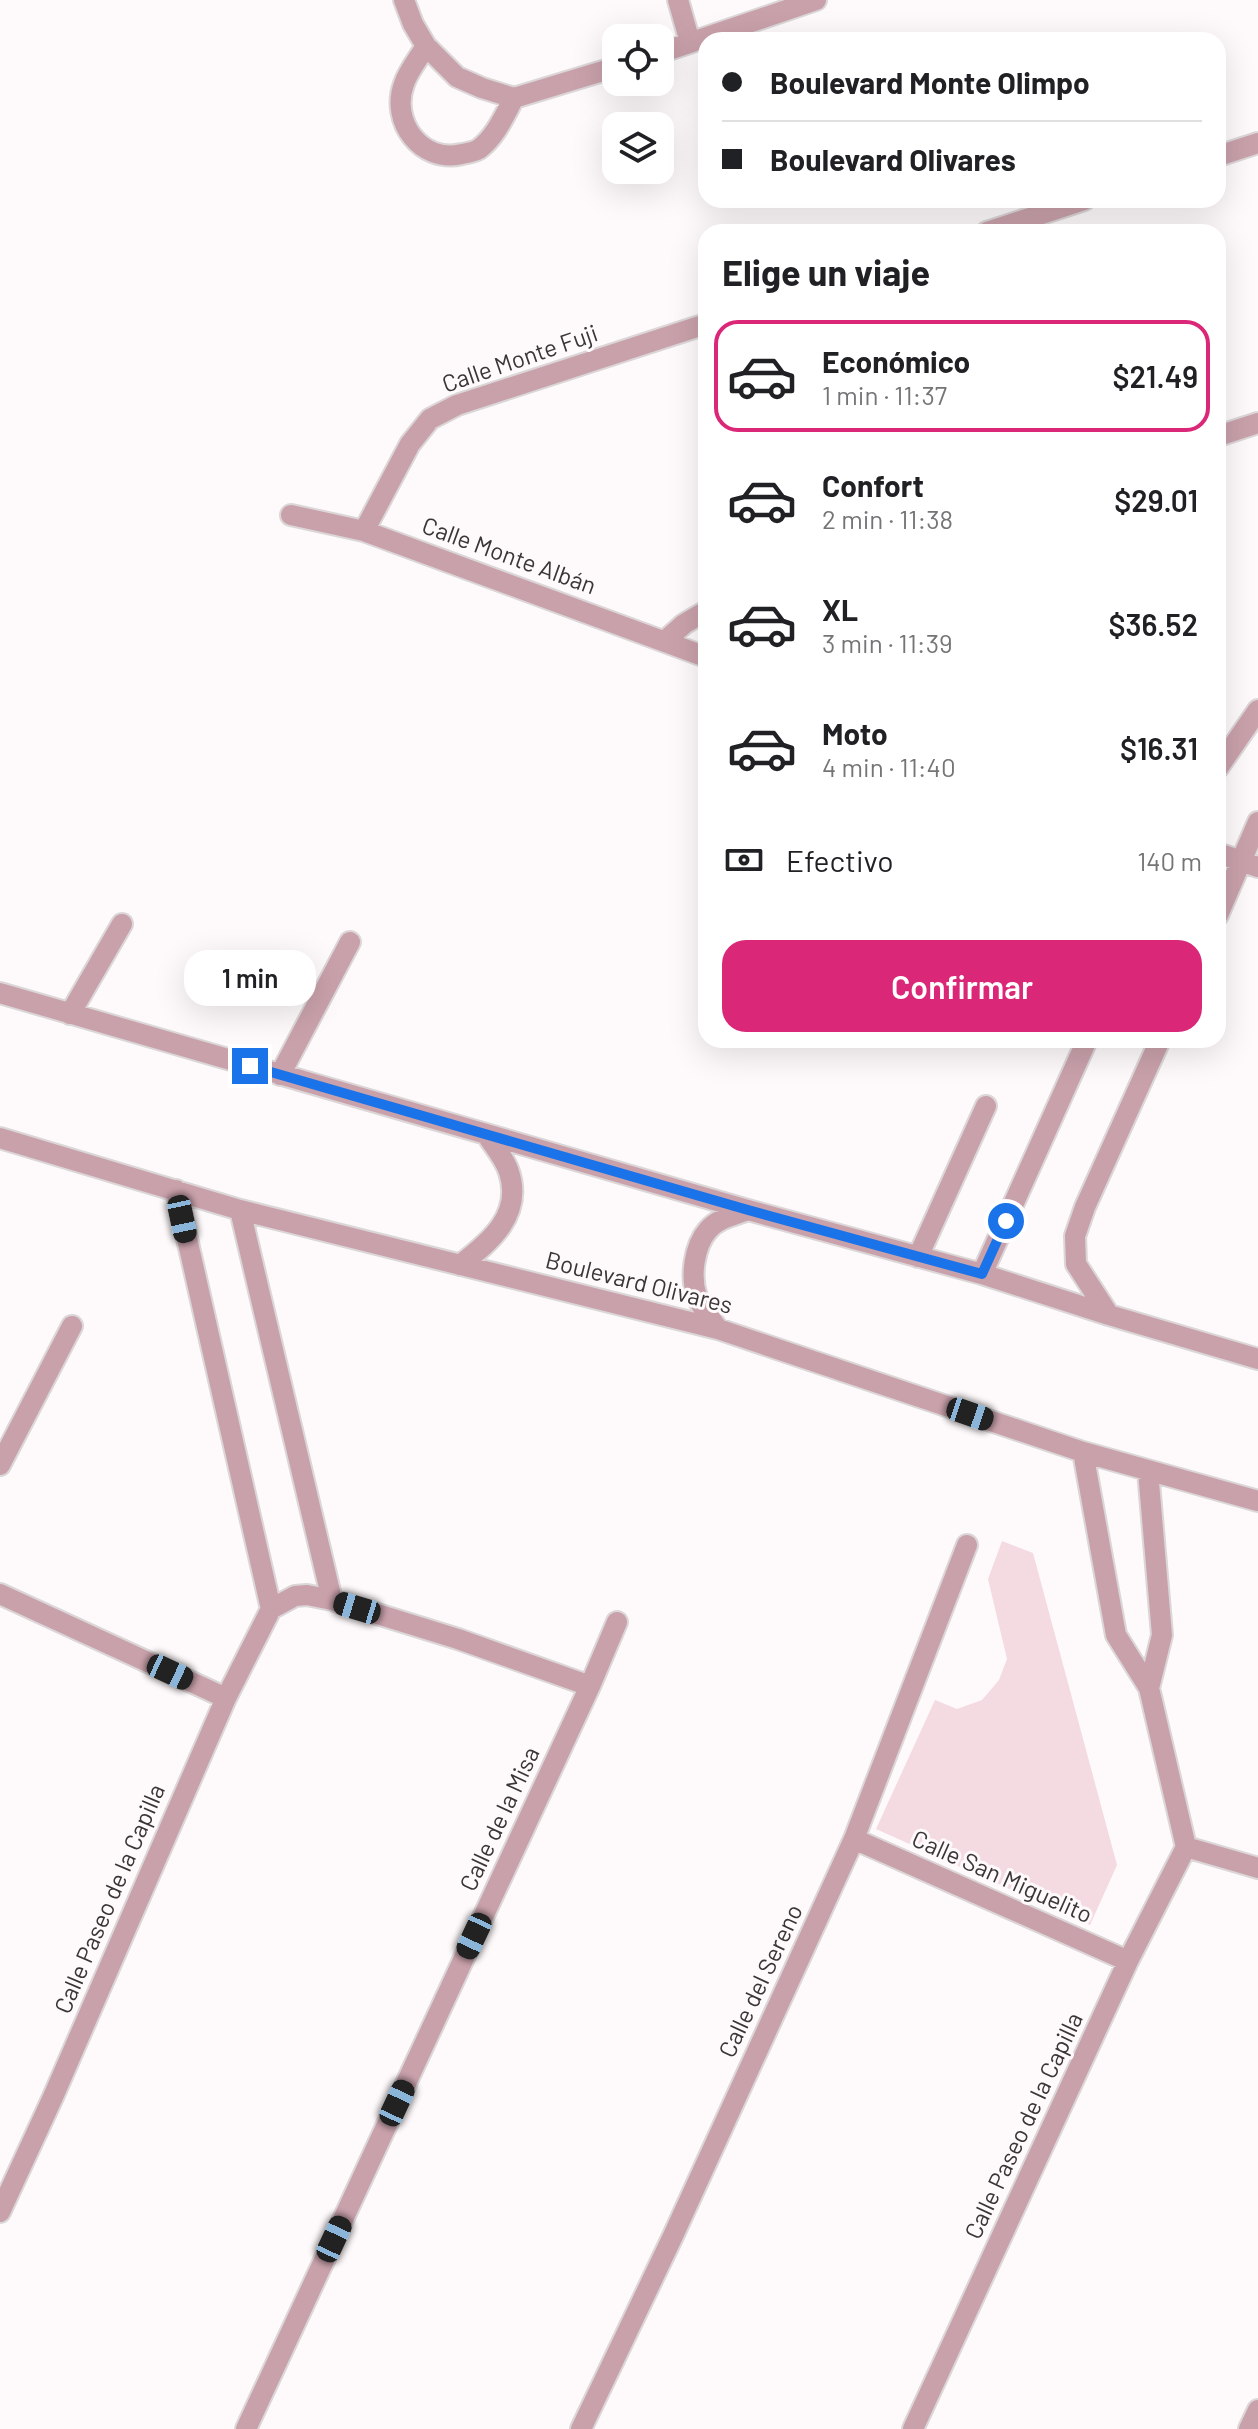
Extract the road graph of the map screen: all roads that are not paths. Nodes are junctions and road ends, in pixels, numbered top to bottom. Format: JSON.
{"nodes":[{"id":1,"x":404,"y":0,"type":"edge"},
{"id":2,"x":678,"y":0,"type":"edge"},
{"id":3,"x":816,"y":0,"type":"edge"},
{"id":4,"x":720,"y":32,"type":"edge"},
{"id":5,"x":698,"y":39,"type":"edge"},
{"id":6,"x":690,"y":42,"type":"junction"},
{"id":7,"x":426,"y":46,"type":"junction"},
{"id":8,"x":674,"y":48,"type":"edge"},
{"id":9,"x":602,"y":71,"type":"edge"},
{"id":10,"x":514,"y":98,"type":"junction"},
{"id":11,"x":1258,"y":143,"type":"edge"},
{"id":12,"x":1226,"y":153,"type":"edge"},
{"id":13,"x":1060,"y":208,"type":"edge"},
{"id":14,"x":1011,"y":224,"type":"edge"},
{"id":15,"x":698,"y":327,"type":"edge"},
{"id":16,"x":1258,"y":423,"type":"edge"},
{"id":17,"x":1226,"y":433,"type":"edge"},
{"id":18,"x":291,"y":515,"type":"dead end"},
{"id":19,"x":364,"y":531,"type":"junction"},
{"id":20,"x":698,"y":616,"type":"edge"},
{"id":21,"x":666,"y":640,"type":"junction"},
{"id":22,"x":698,"y":654,"type":"edge"},
{"id":23,"x":1258,"y":710,"type":"edge"},
{"id":24,"x":1226,"y":756,"type":"edge"},
{"id":25,"x":1258,"y":822,"type":"edge"},
{"id":26,"x":1226,"y":856,"type":"edge"},
{"id":27,"x":1250,"y":864,"type":"edge"},
{"id":28,"x":1226,"y":902,"type":"edge"},
{"id":29,"x":122,"y":924,"type":"dead end"},
{"id":30,"x":350,"y":942,"type":"dead end"},
{"id":31,"x":0,"y":993,"type":"edge"},
{"id":32,"x":70,"y":1014,"type":"junction"},
{"id":33,"x":1083,"y":1048,"type":"edge"},
{"id":34,"x":1156,"y":1048,"type":"edge"},
{"id":35,"x":280,"y":1075,"type":"junction"},
{"id":36,"x":986,"y":1106,"type":"dead end"},
{"id":37,"x":486,"y":1134,"type":"junction"},
{"id":38,"x":0,"y":1138,"type":"edge"},
{"id":39,"x":176,"y":1190,"type":"junction"},
{"id":40,"x":240,"y":1210,"type":"junction"},
{"id":41,"x":748,"y":1210,"type":"junction"},
{"id":42,"x":918,"y":1257,"type":"junction"},
{"id":43,"x":460,"y":1265,"type":"junction"},
{"id":44,"x":982,"y":1274,"type":"junction"},
{"id":45,"x":1109,"y":1315,"type":"junction"},
{"id":46,"x":72,"y":1326,"type":"dead end"},
{"id":47,"x":718,"y":1329,"type":"junction"},
{"id":48,"x":1258,"y":1359,"type":"edge"},
{"id":49,"x":1083,"y":1452,"type":"junction"},
{"id":50,"x":0,"y":1465,"type":"edge"},
{"id":51,"x":1148,"y":1471,"type":"junction"},
{"id":52,"x":1258,"y":1501,"type":"edge"},
{"id":53,"x":967,"y":1545,"type":"dead end"},
{"id":54,"x":0,"y":1594,"type":"edge"},
{"id":55,"x":332,"y":1600,"type":"junction"},
{"id":56,"x":271,"y":1609,"type":"junction"},
{"id":57,"x":617,"y":1622,"type":"dead end"},
{"id":58,"x":590,"y":1686,"type":"junction"},
{"id":59,"x":1149,"y":1688,"type":"junction"},
{"id":60,"x":226,"y":1698,"type":"junction"},
{"id":61,"x":854,"y":1839,"type":"junction"},
{"id":62,"x":1186,"y":1847,"type":"junction"},
{"id":63,"x":1258,"y":1868,"type":"edge"},
{"id":64,"x":1128,"y":1961,"type":"junction"},
{"id":65,"x":0,"y":2212,"type":"edge"},
{"id":66,"x":1258,"y":2410,"type":"edge"},
{"id":67,"x":246,"y":2429,"type":"edge"},
{"id":68,"x":581,"y":2429,"type":"edge"},
{"id":69,"x":913,"y":2429,"type":"edge"},
{"id":70,"x":1249,"y":2429,"type":"edge"}],
"edges":[{"from":1,"to":7,"type":"street"},
{"from":2,"to":6,"type":"street"},
{"from":3,"to":4,"type":"street"},
{"from":5,"to":6,"type":"street"},
{"from":6,"to":8,"type":"street"},
{"from":7,"to":10,"type":"street"},
{"from":7,"to":10,"type":"street"},
{"from":9,"to":10,"type":"street"},
{"from":11,"to":12,"type":"street"},
{"from":13,"to":14,"type":"street"},
{"from":15,"to":19,"type":"street","name":"Calle Monte Fuji"},
{"from":16,"to":17,"type":"street"},
{"from":18,"to":19,"type":"street","name":"Calle Monte Albán"},
{"from":19,"to":21,"type":"street","name":"Calle Monte Albán"},
{"from":20,"to":21,"type":"street"},
{"from":21,"to":22,"type":"street","name":"Calle Monte Albán"},
{"from":23,"to":24,"type":"street"},
{"from":25,"to":27,"type":"street"},
{"from":26,"to":27,"type":"street"},
{"from":27,"to":28,"type":"street"},
{"from":29,"to":32,"type":"street"},
{"from":30,"to":35,"type":"street"},
{"from":31,"to":32,"type":"street"},
{"from":32,"to":35,"type":"street"},
{"from":33,"to":44,"type":"street"},
{"from":34,"to":45,"type":"street"},
{"from":35,"to":37,"type":"street"},
{"from":36,"to":42,"type":"street"},
{"from":37,"to":41,"type":"street"},
{"from":37,"to":43,"type":"street"},
{"from":38,"to":39,"type":"street","name":"Boulevard Olivares"},
{"from":39,"to":40,"type":"street","name":"Boulevard Olivares"},
{"from":39,"to":56,"type":"street"},
{"from":40,"to":43,"type":"street","name":"Boulevard Olivares"},
{"from":40,"to":55,"type":"street"},
{"from":41,"to":42,"type":"street"},
{"from":41,"to":47,"type":"street"},
{"from":42,"to":44,"type":"street"},
{"from":43,"to":47,"type":"street","name":"Boulevard Olivares"},
{"from":44,"to":45,"type":"street"},
{"from":45,"to":48,"type":"street"},
{"from":46,"to":50,"type":"street"},
{"from":47,"to":49,"type":"street","name":"Boulevard Olivares"},
{"from":49,"to":51,"type":"street","name":"Boulevard Olivares"},
{"from":49,"to":59,"type":"street"},
{"from":51,"to":52,"type":"street","name":"Boulevard Olivares"},
{"from":51,"to":59,"type":"street"},
{"from":53,"to":61,"type":"street","name":"Calle del Sereno"},
{"from":54,"to":60,"type":"street"},
{"from":55,"to":56,"type":"street"},
{"from":55,"to":58,"type":"street"},
{"from":56,"to":60,"type":"street","name":"Calle Paseo de la Capilla"},
{"from":57,"to":58,"type":"street","name":"Calle de la Misa"},
{"from":58,"to":67,"type":"street","name":"Calle de la Misa"},
{"from":59,"to":62,"type":"street"},
{"from":60,"to":65,"type":"street","name":"Calle Paseo de la Capilla"},
{"from":61,"to":64,"type":"street","name":"Calle San Miguelito"},
{"from":61,"to":68,"type":"street","name":"Calle del Sereno"},
{"from":62,"to":63,"type":"street"},
{"from":62,"to":64,"type":"street","name":"Calle Paseo de la Capilla"},
{"from":64,"to":69,"type":"street","name":"Calle Paseo de la Capilla"},
{"from":66,"to":70,"type":"street"}]}
